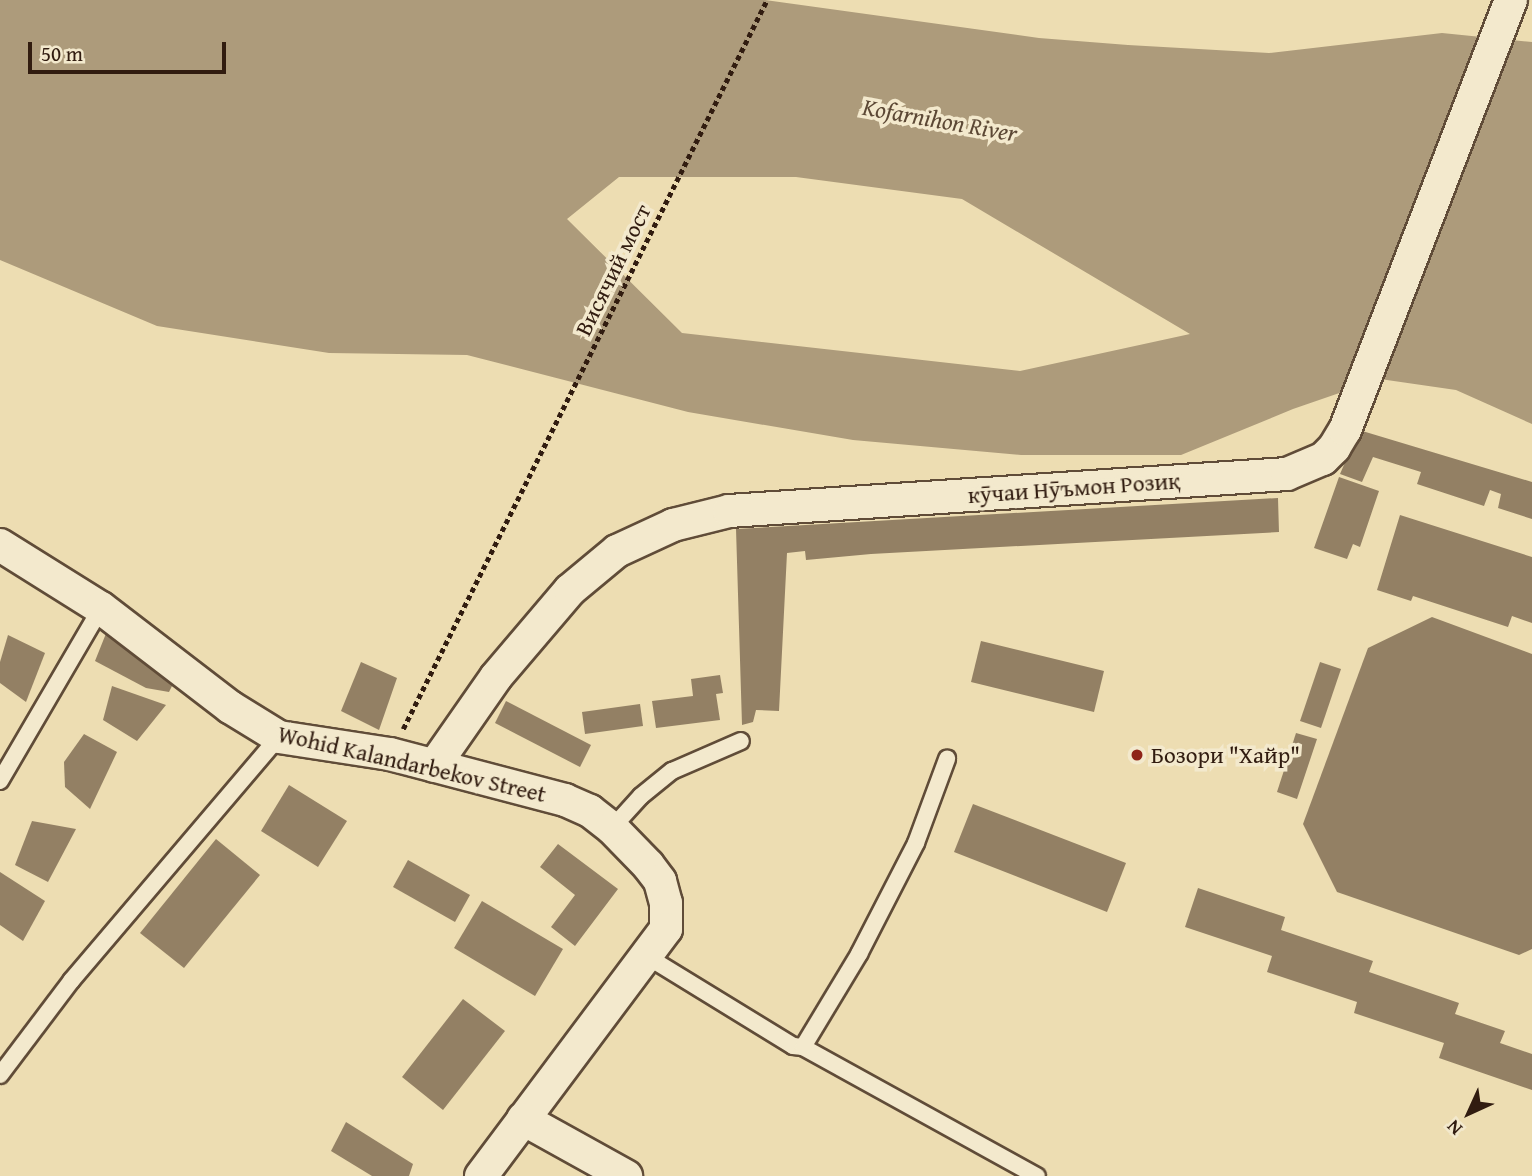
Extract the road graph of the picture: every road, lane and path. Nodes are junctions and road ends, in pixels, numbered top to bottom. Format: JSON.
{"nodes":[{"id":1,"x":767,"y":0,"type":"edge"},
{"id":2,"x":1511,"y":0,"type":"edge"},
{"id":3,"x":0,"y":545,"type":"edge"},
{"id":4,"x":101,"y":608,"type":"junction"},
{"id":5,"x":279,"y":737,"type":"junction"},
{"id":6,"x":741,"y":741,"type":"dead end"},
{"id":7,"x":390,"y":754,"type":"junction"},
{"id":8,"x":947,"y":759,"type":"dead end"},
{"id":9,"x":434,"y":766,"type":"junction"},
{"id":10,"x":0,"y":781,"type":"edge"},
{"id":11,"x":612,"y":828,"type":"junction"},
{"id":12,"x":648,"y":957,"type":"junction"},
{"id":13,"x":803,"y":1047,"type":"junction"},
{"id":14,"x":0,"y":1075,"type":"edge"},
{"id":15,"x":523,"y":1119,"type":"junction"},
{"id":16,"x":481,"y":1176,"type":"edge"},
{"id":17,"x":626,"y":1176,"type":"edge"},
{"id":18,"x":1037,"y":1176,"type":"edge"}],
"edges":[{"from":1,"to":7,"type":"path","name":"Висячий мост"},
{"from":2,"to":9,"type":"street","name":"кӯчаи Нӯъмон Розиқ"},
{"from":3,"to":4,"type":"street","name":"Wohid Kalandarbekov Street"},
{"from":4,"to":5,"type":"street","name":"Wohid Kalandarbekov Street"},
{"from":4,"to":10,"type":"lane"},
{"from":5,"to":7,"type":"street","name":"Wohid Kalandarbekov Street"},
{"from":5,"to":14,"type":"lane"},
{"from":6,"to":11,"type":"lane"},
{"from":7,"to":9,"type":"street","name":"Wohid Kalandarbekov Street"},
{"from":8,"to":13,"type":"lane"},
{"from":9,"to":11,"type":"street","name":"Wohid Kalandarbekov Street"},
{"from":11,"to":12,"type":"street","name":"Wohid Kalandarbekov Street"},
{"from":12,"to":13,"type":"lane"},
{"from":12,"to":15,"type":"street","name":"Wohid Kalandarbekov Street"},
{"from":13,"to":18,"type":"lane"},
{"from":15,"to":16,"type":"street","name":"Wohid Kalandarbekov Street"},
{"from":15,"to":17,"type":"street"}]}
